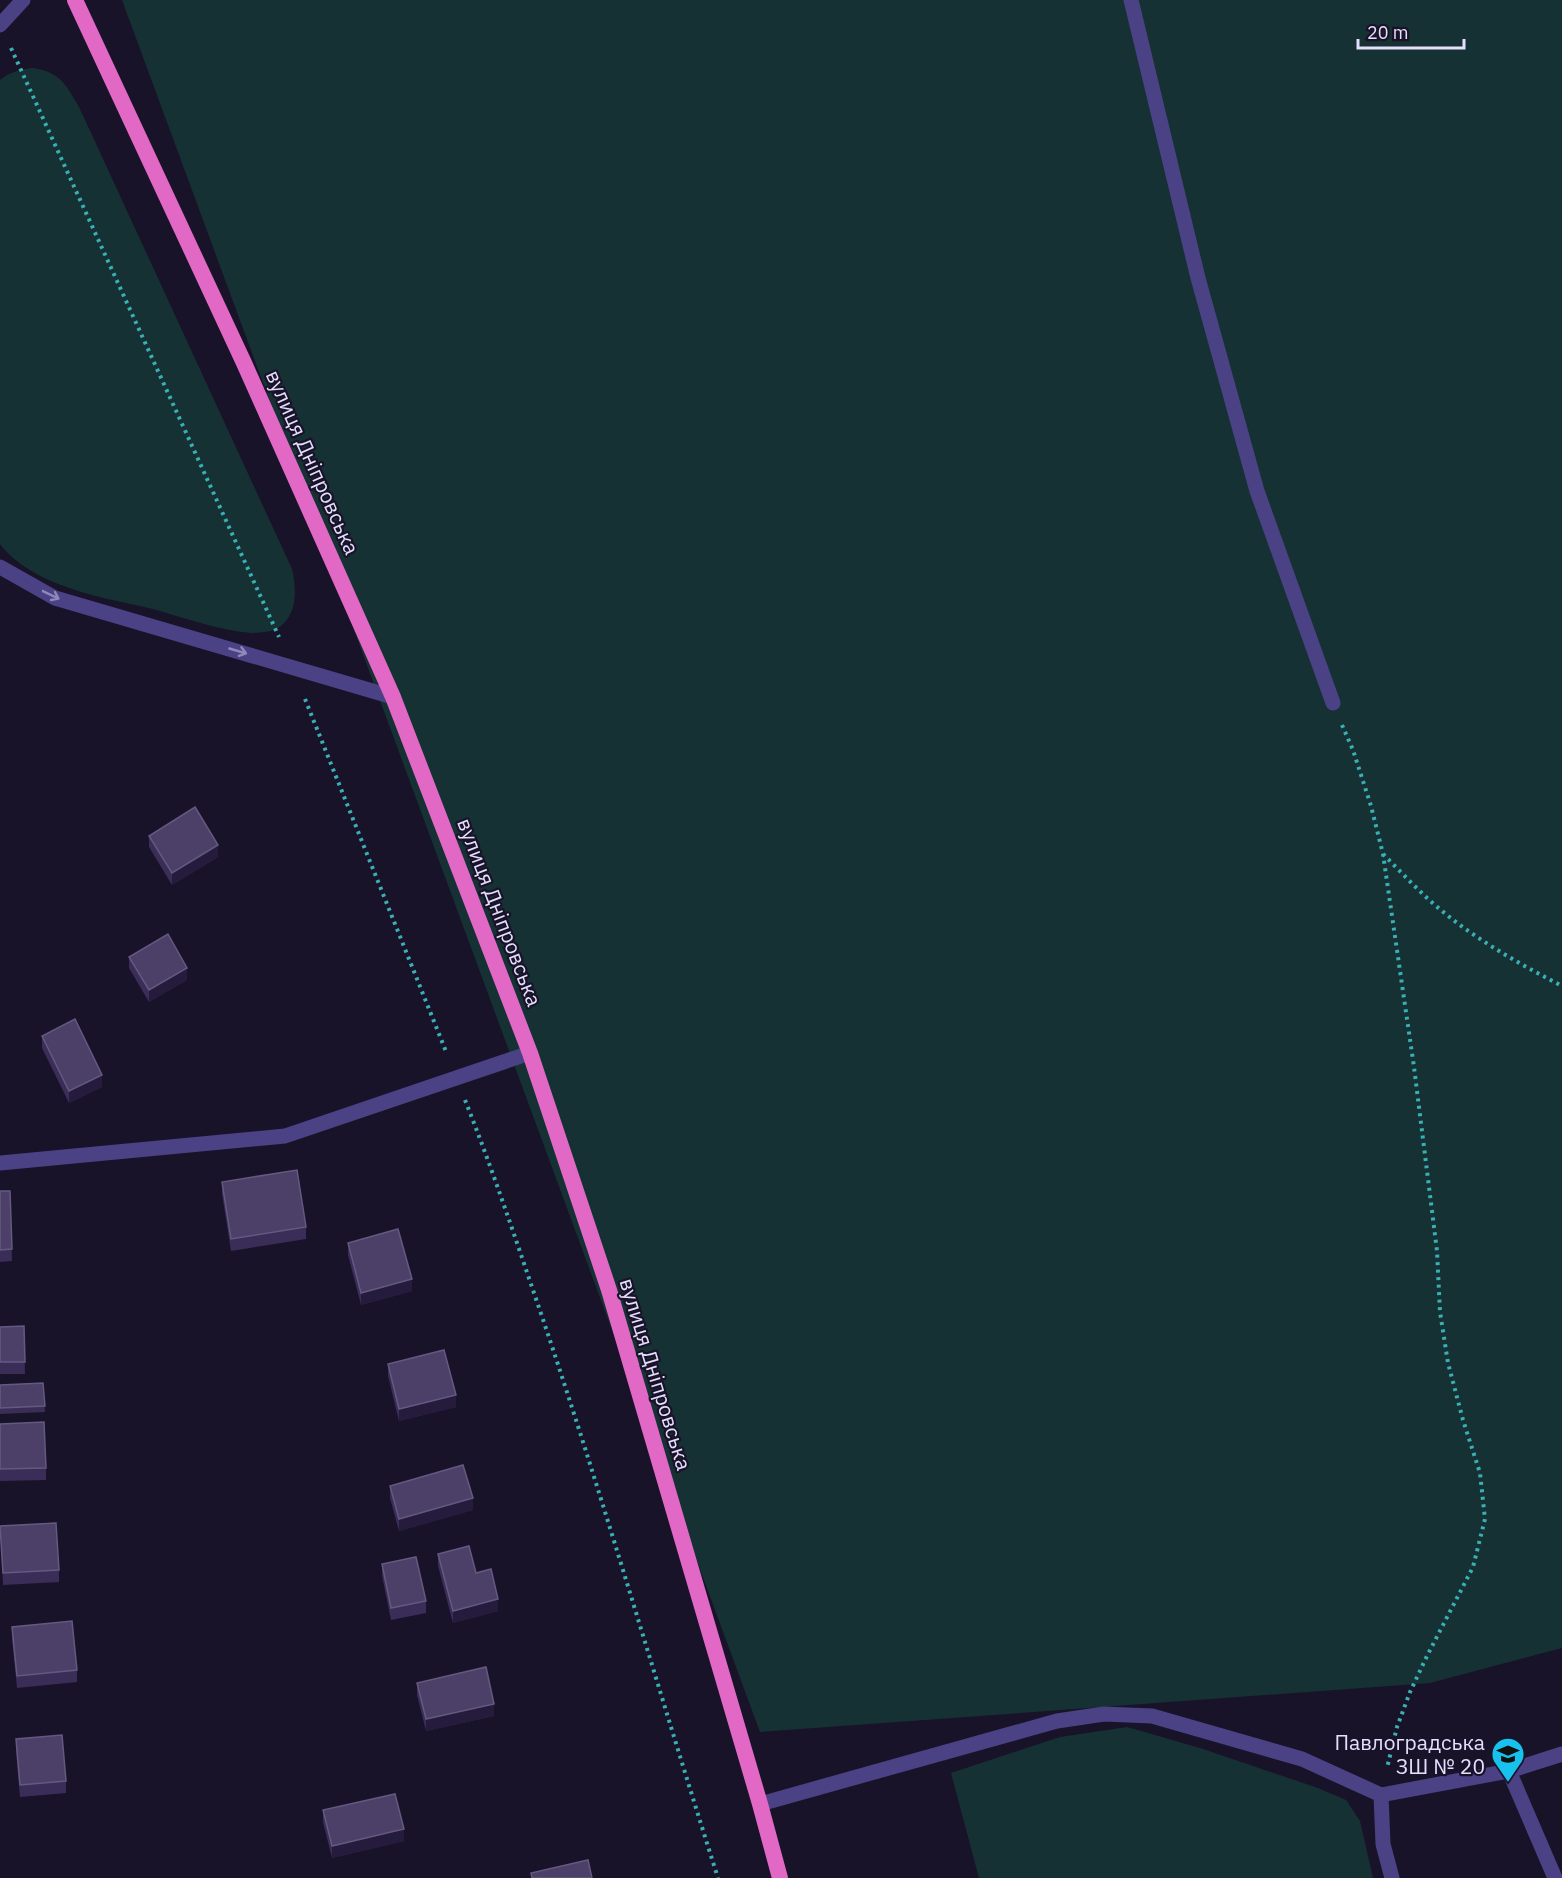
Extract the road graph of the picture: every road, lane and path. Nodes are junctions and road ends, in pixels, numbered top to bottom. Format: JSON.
{"nodes":[{"id":1,"x":23,"y":0,"type":"edge"},
{"id":2,"x":75,"y":0,"type":"edge"},
{"id":3,"x":1131,"y":0,"type":"edge"},
{"id":4,"x":0,"y":25,"type":"edge"},
{"id":5,"x":0,"y":567,"type":"edge"},
{"id":6,"x":293,"y":668,"type":"junction"},
{"id":7,"x":393,"y":697,"type":"junction"},
{"id":8,"x":1333,"y":704,"type":"joint"},
{"id":9,"x":1383,"y":854,"type":"junction"},
{"id":10,"x":1562,"y":986,"type":"edge"},
{"id":11,"x":530,"y":1053,"type":"junction"},
{"id":12,"x":456,"y":1078,"type":"junction"},
{"id":13,"x":0,"y":1163,"type":"edge"},
{"id":14,"x":1562,"y":1754,"type":"edge"},
{"id":15,"x":1509,"y":1771,"type":"junction"},
{"id":16,"x":1381,"y":1795,"type":"junction"},
{"id":17,"x":760,"y":1804,"type":"junction"},
{"id":18,"x":718,"y":1878,"type":"edge"},
{"id":19,"x":780,"y":1878,"type":"edge"},
{"id":20,"x":1392,"y":1878,"type":"edge"},
{"id":21,"x":1555,"y":1878,"type":"edge"}],
"edges":[{"from":1,"to":4,"type":"street"},
{"from":2,"to":7,"type":"highway","name":"вулиця Дніпровська"},
{"from":3,"to":8,"type":"street"},
{"from":4,"to":6,"type":"path"},
{"from":5,"to":6,"type":"street","one_way":true},
{"from":6,"to":7,"type":"street"},
{"from":6,"to":12,"type":"path"},
{"from":7,"to":11,"type":"highway","name":"вулиця Дніпровська"},
{"from":8,"to":9,"type":"path"},
{"from":9,"to":10,"type":"path"},
{"from":9,"to":16,"type":"path"},
{"from":11,"to":12,"type":"street"},
{"from":11,"to":17,"type":"highway","name":"вулиця Дніпровська"},
{"from":12,"to":13,"type":"street"},
{"from":12,"to":18,"type":"path"},
{"from":14,"to":15,"type":"street"},
{"from":15,"to":16,"type":"street"},
{"from":15,"to":21,"type":"street"},
{"from":16,"to":17,"type":"street"},
{"from":16,"to":20,"type":"street"},
{"from":17,"to":19,"type":"highway","name":"вулиця Дніпровська"}]}
